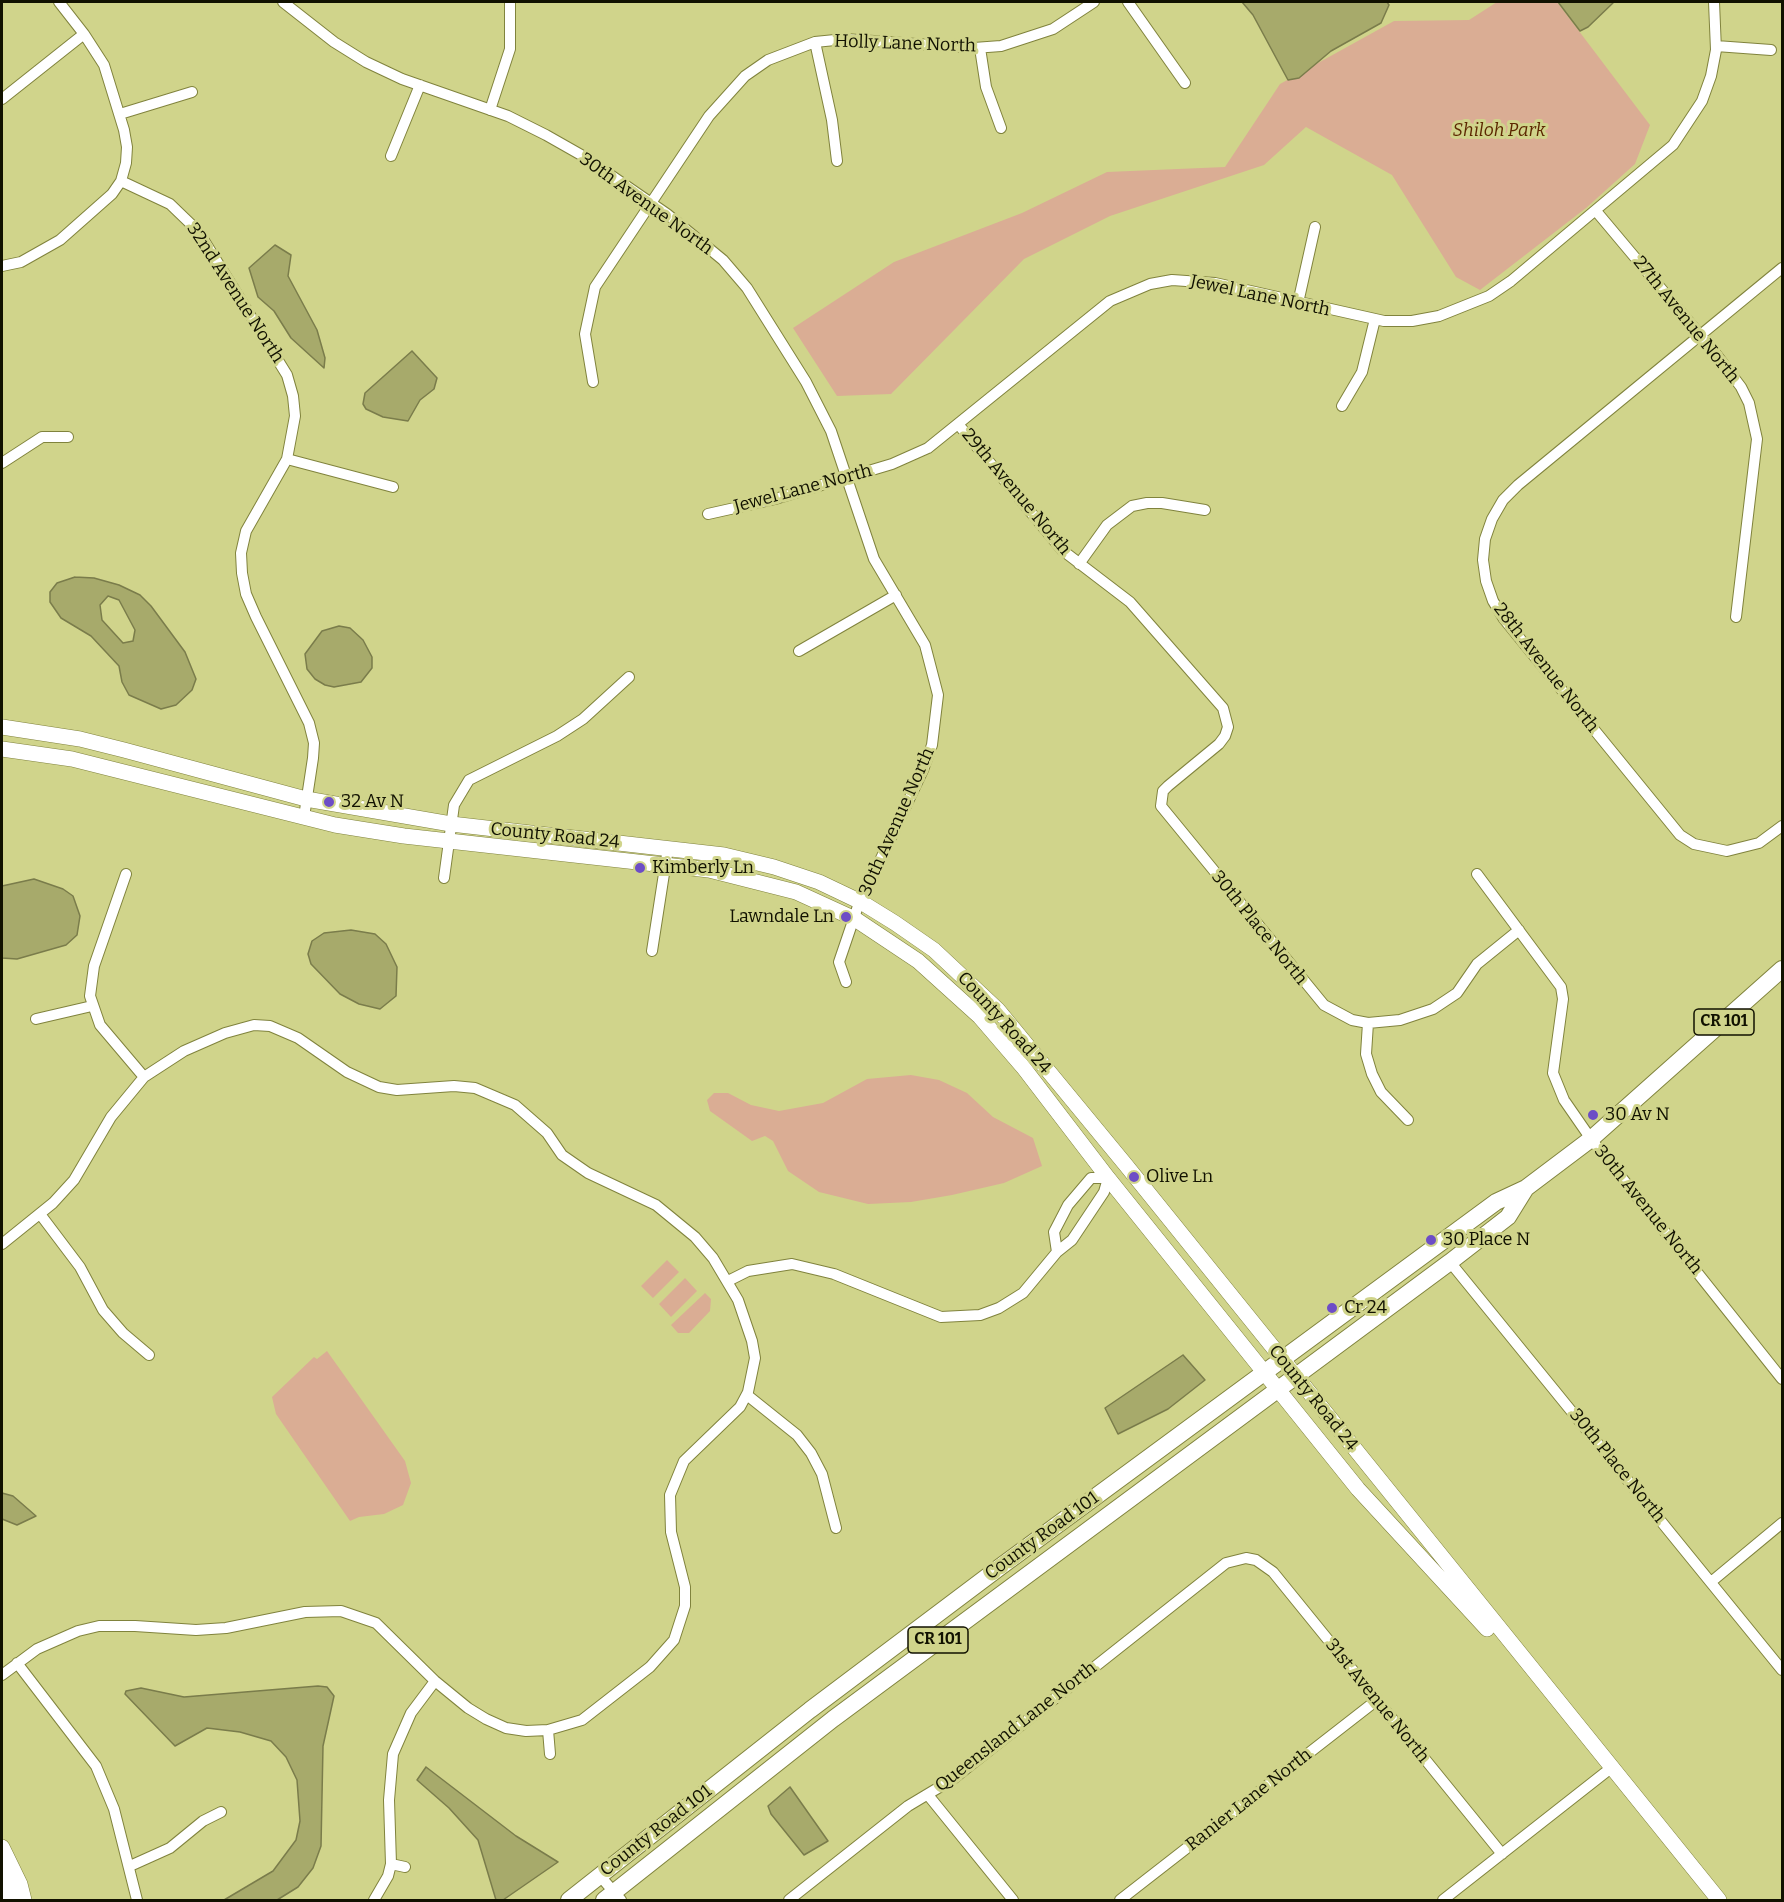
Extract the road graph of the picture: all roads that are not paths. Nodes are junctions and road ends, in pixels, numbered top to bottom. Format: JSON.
{"nodes":[{"id":1,"x":59,"y":2,"type":"edge"},
{"id":2,"x":283,"y":2,"type":"edge"},
{"id":3,"x":510,"y":2,"type":"edge"},
{"id":4,"x":1094,"y":2,"type":"edge"},
{"id":5,"x":1128,"y":2,"type":"edge"},
{"id":6,"x":1714,"y":2,"type":"edge"},
{"id":7,"x":84,"y":34,"type":"junction"},
{"id":8,"x":815,"y":42,"type":"junction"},
{"id":9,"x":1716,"y":46,"type":"junction"},
{"id":10,"x":980,"y":48,"type":"junction"},
{"id":11,"x":1771,"y":50,"type":"dead end"},
{"id":12,"x":1185,"y":83,"type":"dead end"},
{"id":13,"x":420,"y":85,"type":"junction"},
{"id":14,"x":192,"y":92,"type":"dead end"},
{"id":15,"x":2,"y":99,"type":"edge"},
{"id":16,"x":490,"y":110,"type":"junction"},
{"id":17,"x":120,"y":114,"type":"junction"},
{"id":18,"x":1001,"y":128,"type":"dead end"},
{"id":19,"x":391,"y":156,"type":"dead end"},
{"id":20,"x":837,"y":161,"type":"dead end"},
{"id":21,"x":122,"y":182,"type":"junction"},
{"id":22,"x":650,"y":202,"type":"junction"},
{"id":23,"x":1596,"y":211,"type":"junction"},
{"id":24,"x":1315,"y":226,"type":"dead end"},
{"id":25,"x":2,"y":266,"type":"edge"},
{"id":26,"x":1782,"y":268,"type":"edge"},
{"id":27,"x":1298,"y":303,"type":"junction"},
{"id":28,"x":1375,"y":319,"type":"junction"},
{"id":29,"x":1700,"y":336,"type":"junction"},
{"id":30,"x":593,"y":382,"type":"dead end"},
{"id":31,"x":1342,"y":406,"type":"dead end"},
{"id":32,"x":958,"y":424,"type":"junction"},
{"id":33,"x":68,"y":437,"type":"dead end"},
{"id":34,"x":287,"y":459,"type":"junction"},
{"id":35,"x":2,"y":463,"type":"edge"},
{"id":36,"x":846,"y":478,"type":"junction"},
{"id":37,"x":393,"y":487,"type":"dead end"},
{"id":38,"x":1205,"y":510,"type":"dead end"},
{"id":39,"x":708,"y":514,"type":"dead end"},
{"id":40,"x":1079,"y":564,"type":"junction"},
{"id":41,"x":896,"y":595,"type":"junction"},
{"id":42,"x":1736,"y":617,"type":"dead end"},
{"id":43,"x":800,"y":651,"type":"dead end"},
{"id":44,"x":628,"y":677,"type":"dead end"},
{"id":45,"x":2,"y":727,"type":"edge"},
{"id":46,"x":2,"y":749,"type":"edge"},
{"id":47,"x":306,"y":799,"type":"junction"},
{"id":48,"x":1165,"y":813,"type":"joint"},
{"id":49,"x":304,"y":818,"type":"junction"},
{"id":50,"x":451,"y":824,"type":"junction"},
{"id":51,"x":1782,"y":826,"type":"edge"},
{"id":52,"x":448,"y":843,"type":"junction"},
{"id":53,"x":668,"y":848,"type":"junction"},
{"id":54,"x":667,"y":865,"type":"junction"},
{"id":55,"x":126,"y":874,"type":"dead end"},
{"id":56,"x":1477,"y":874,"type":"dead end"},
{"id":57,"x":444,"y":878,"type":"dead end"},
{"id":58,"x":858,"y":910,"type":"junction"},
{"id":59,"x":1519,"y":930,"type":"junction"},
{"id":60,"x":652,"y":951,"type":"dead end"},
{"id":61,"x":1782,"y":969,"type":"edge"},
{"id":62,"x":846,"y":982,"type":"dead end"},
{"id":63,"x":92,"y":1006,"type":"junction"},
{"id":64,"x":36,"y":1019,"type":"dead end"},
{"id":65,"x":1368,"y":1023,"type":"junction"},
{"id":66,"x":144,"y":1077,"type":"junction"},
{"id":67,"x":1408,"y":1120,"type":"dead end"},
{"id":68,"x":1591,"y":1139,"type":"junction"},
{"id":69,"x":1125,"y":1164,"type":"junction"},
{"id":70,"x":1108,"y":1178,"type":"junction"},
{"id":71,"x":1526,"y":1188,"type":"junction"},
{"id":72,"x":40,"y":1214,"type":"junction"},
{"id":73,"x":2,"y":1244,"type":"edge"},
{"id":74,"x":1057,"y":1252,"type":"junction"},
{"id":75,"x":1450,"y":1262,"type":"junction"},
{"id":76,"x":728,"y":1281,"type":"junction"},
{"id":77,"x":149,"y":1355,"type":"dead end"},
{"id":78,"x":1281,"y":1359,"type":"junction"},
{"id":79,"x":1264,"y":1372,"type":"junction"},
{"id":80,"x":1295,"y":1376,"type":"junction"},
{"id":81,"x":1782,"y":1379,"type":"edge"},
{"id":82,"x":1278,"y":1389,"type":"junction"},
{"id":83,"x":747,"y":1395,"type":"junction"},
{"id":84,"x":1782,"y":1523,"type":"edge"},
{"id":85,"x":836,"y":1528,"type":"dead end"},
{"id":86,"x":1246,"y":1558,"type":"joint"},
{"id":87,"x":1712,"y":1582,"type":"junction"},
{"id":88,"x":17,"y":1663,"type":"junction"},
{"id":89,"x":1782,"y":1670,"type":"edge"},
{"id":90,"x":2,"y":1675,"type":"edge"},
{"id":91,"x":435,"y":1681,"type":"junction"},
{"id":92,"x":1377,"y":1700,"type":"junction"},
{"id":93,"x":548,"y":1730,"type":"junction"},
{"id":94,"x":550,"y":1754,"type":"dead end"},
{"id":95,"x":1611,"y":1768,"type":"junction"},
{"id":96,"x":928,"y":1795,"type":"junction"},
{"id":97,"x":220,"y":1812,"type":"dead end"},
{"id":98,"x":2,"y":1847,"type":"edge"},
{"id":99,"x":1502,"y":1854,"type":"junction"},
{"id":100,"x":2,"y":1861,"type":"edge"},
{"id":101,"x":391,"y":1864,"type":"junction"},
{"id":102,"x":130,"y":1866,"type":"junction"},
{"id":103,"x":405,"y":1867,"type":"dead end"},
{"id":104,"x":600,"y":1876,"type":"junction"},
{"id":105,"x":613,"y":1898,"type":"edge"},
{"id":106,"x":10,"y":1900,"type":"edge"},
{"id":107,"x":24,"y":1900,"type":"edge"},
{"id":108,"x":137,"y":1900,"type":"edge"},
{"id":109,"x":374,"y":1900,"type":"edge"},
{"id":110,"x":569,"y":1900,"type":"edge"},
{"id":111,"x":789,"y":1900,"type":"edge"},
{"id":112,"x":1013,"y":1900,"type":"edge"},
{"id":113,"x":1120,"y":1900,"type":"edge"},
{"id":114,"x":1443,"y":1900,"type":"edge"},
{"id":115,"x":1719,"y":1900,"type":"edge"}],
"edges":[{"from":1,"to":7,"type":"street"},
{"from":2,"to":13,"type":"street","name":"30th Avenue North"},
{"from":3,"to":16,"type":"street"},
{"from":4,"to":10,"type":"street","name":"Holly Lane North"},
{"from":5,"to":12,"type":"street"},
{"from":6,"to":9,"type":"street","name":"Jewel Lane North"},
{"from":7,"to":15,"type":"street"},
{"from":7,"to":17,"type":"street"},
{"from":8,"to":10,"type":"street","name":"Holly Lane North"},
{"from":8,"to":20,"type":"street"},
{"from":8,"to":22,"type":"street","name":"Holly Lane North"},
{"from":9,"to":11,"type":"street"},
{"from":9,"to":23,"type":"street","name":"Jewel Lane North"},
{"from":10,"to":18,"type":"street"},
{"from":13,"to":16,"type":"street","name":"30th Avenue North"},
{"from":13,"to":19,"type":"street"},
{"from":14,"to":17,"type":"street"},
{"from":16,"to":22,"type":"street","name":"30th Avenue North"},
{"from":17,"to":21,"type":"street"},
{"from":21,"to":25,"type":"street"},
{"from":21,"to":34,"type":"street","name":"32nd Avenue North"},
{"from":22,"to":30,"type":"street","name":"Holly Lane North"},
{"from":22,"to":36,"type":"street","name":"30th Avenue North"},
{"from":23,"to":28,"type":"street","name":"Jewel Lane North"},
{"from":23,"to":29,"type":"street","name":"27th Avenue North"},
{"from":24,"to":27,"type":"street"},
{"from":26,"to":29,"type":"street","name":"28th Avenue North"},
{"from":27,"to":28,"type":"street","name":"Jewel Lane North"},
{"from":27,"to":32,"type":"street","name":"Jewel Lane North"},
{"from":28,"to":31,"type":"street"},
{"from":29,"to":42,"type":"street","name":"27th Avenue North"},
{"from":29,"to":51,"type":"street","name":"28th Avenue North"},
{"from":32,"to":36,"type":"street","name":"Jewel Lane North"},
{"from":32,"to":40,"type":"street","name":"29th Avenue North"},
{"from":33,"to":35,"type":"street"},
{"from":34,"to":37,"type":"street"},
{"from":34,"to":47,"type":"street","name":"32nd Avenue North"},
{"from":36,"to":39,"type":"street","name":"Jewel Lane North"},
{"from":36,"to":41,"type":"street","name":"30th Avenue North"},
{"from":38,"to":40,"type":"street"},
{"from":40,"to":48,"type":"street","name":"29th Avenue North"},
{"from":41,"to":43,"type":"street"},
{"from":41,"to":58,"type":"street","name":"30th Avenue North"},
{"from":44,"to":50,"type":"street"},
{"from":45,"to":47,"type":"street","name":"County Road 24"},
{"from":46,"to":49,"type":"street","name":"County Road 24"},
{"from":47,"to":49,"type":"street","name":"32nd Avenue North"},
{"from":47,"to":50,"type":"street","name":"County Road 24"},
{"from":48,"to":65,"type":"street","name":"30th Place North"},
{"from":49,"to":52,"type":"street","name":"County Road 24"},
{"from":50,"to":52,"type":"street"},
{"from":50,"to":53,"type":"street","name":"County Road 24"},
{"from":52,"to":54,"type":"street","name":"County Road 24"},
{"from":52,"to":57,"type":"street"},
{"from":53,"to":54,"type":"street"},
{"from":53,"to":58,"type":"street","name":"County Road 24"},
{"from":54,"to":58,"type":"street","name":"County Road 24"},
{"from":54,"to":60,"type":"street"},
{"from":55,"to":63,"type":"street"},
{"from":56,"to":59,"type":"street","name":"30th Avenue North"},
{"from":58,"to":62,"type":"street","name":"30th Avenue North"},
{"from":58,"to":69,"type":"street","name":"County Road 24"},
{"from":58,"to":70,"type":"street","name":"County Road 24"},
{"from":59,"to":65,"type":"street"},
{"from":59,"to":68,"type":"street","name":"30th Avenue North"},
{"from":61,"to":68,"type":"main road","name":"County Road 101","number":"CR 101"},
{"from":63,"to":64,"type":"street"},
{"from":63,"to":66,"type":"street"},
{"from":65,"to":67,"type":"street"},
{"from":66,"to":72,"type":"street"},
{"from":66,"to":76,"type":"street"},
{"from":68,"to":71,"type":"main road","name":"County Road 101","number":"CR 101"},
{"from":68,"to":81,"type":"street","name":"30th Avenue North"},
{"from":69,"to":70,"type":"street"},
{"from":69,"to":78,"type":"street","name":"County Road 24"},
{"from":70,"to":74,"type":"street"},
{"from":70,"to":74,"type":"street"},
{"from":70,"to":79,"type":"street","name":"County Road 24"},
{"from":71,"to":75,"type":"main road","name":"County Road 101","number":"CR 101"},
{"from":71,"to":78,"type":"main road","name":"County Road 101","number":"CR 101"},
{"from":72,"to":73,"type":"street"},
{"from":72,"to":77,"type":"street"},
{"from":74,"to":76,"type":"street"},
{"from":75,"to":80,"type":"main road","name":"County Road 101","number":"CR 101"},
{"from":75,"to":87,"type":"street","name":"30th Place North"},
{"from":76,"to":83,"type":"street"},
{"from":78,"to":79,"type":"main road","name":"County Road 101","number":"CR 101"},
{"from":78,"to":80,"type":"street","name":"County Road 24"},
{"from":79,"to":82,"type":"street","name":"County Road 24"},
{"from":79,"to":104,"type":"main road","name":"County Road 101","number":"CR 101"},
{"from":80,"to":82,"type":"main road","name":"County Road 101","number":"CR 101"},
{"from":80,"to":95,"type":"street","name":"County Road 24"},
{"from":82,"to":95,"type":"street","name":"County Road 24"},
{"from":82,"to":105,"type":"main road","name":"County Road 101","number":"CR 101"},
{"from":83,"to":85,"type":"street"},
{"from":83,"to":93,"type":"street"},
{"from":84,"to":87,"type":"street"},
{"from":86,"to":92,"type":"street","name":"31st Avenue North"},
{"from":86,"to":96,"type":"street","name":"Queensland Lane North"},
{"from":87,"to":89,"type":"street","name":"30th Place North"},
{"from":88,"to":90,"type":"street"},
{"from":88,"to":91,"type":"street"},
{"from":88,"to":102,"type":"street"},
{"from":91,"to":93,"type":"street"},
{"from":91,"to":101,"type":"street"},
{"from":92,"to":99,"type":"street","name":"31st Avenue North"},
{"from":92,"to":113,"type":"street","name":"Ranier Lane North"},
{"from":93,"to":94,"type":"street"},
{"from":95,"to":99,"type":"street"},
{"from":95,"to":115,"type":"street","name":"County Road 24"},
{"from":96,"to":111,"type":"street","name":"Queensland Lane North"},
{"from":96,"to":112,"type":"street"},
{"from":97,"to":102,"type":"street"},
{"from":98,"to":107,"type":"street"},
{"from":99,"to":114,"type":"street"},
{"from":100,"to":106,"type":"street"},
{"from":101,"to":103,"type":"street"},
{"from":101,"to":109,"type":"street"},
{"from":102,"to":108,"type":"street"},
{"from":104,"to":105,"type":"street"},
{"from":104,"to":110,"type":"main road","name":"County Road 101","number":"CR 101"}]}
